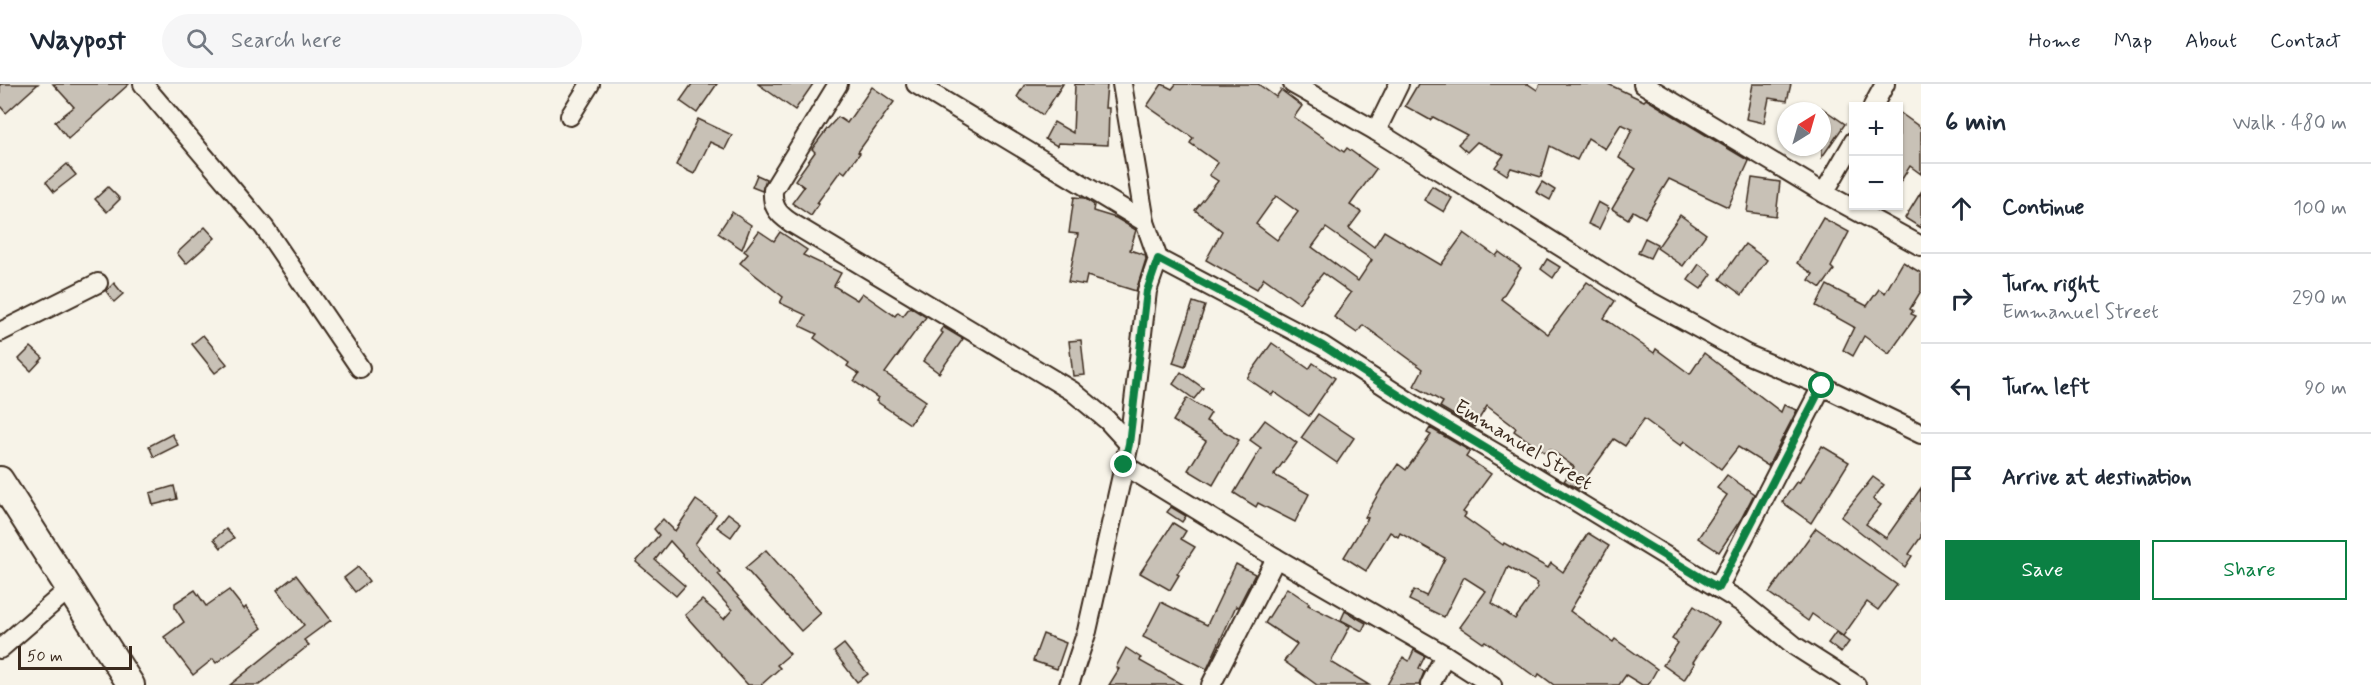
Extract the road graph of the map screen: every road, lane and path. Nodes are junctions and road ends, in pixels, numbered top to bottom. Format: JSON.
{"nodes":[{"id":1,"x":143,"y":84,"type":"edge"},
{"id":2,"x":590,"y":84,"type":"edge"},
{"id":3,"x":838,"y":84,"type":"edge"},
{"id":4,"x":916,"y":84,"type":"edge"},
{"id":5,"x":1122,"y":84,"type":"edge"},
{"id":6,"x":1293,"y":84,"type":"edge"},
{"id":7,"x":1399,"y":84,"type":"edge"},
{"id":8,"x":1643,"y":84,"type":"edge"},
{"id":9,"x":1885,"y":84,"type":"edge"},
{"id":10,"x":1875,"y":102,"type":"edge"},
{"id":11,"x":570,"y":116,"type":"dead end"},
{"id":12,"x":1376,"y":131,"type":"junction"},
{"id":13,"x":1849,"y":150,"type":"edge"},
{"id":14,"x":1824,"y":194,"type":"junction"},
{"id":15,"x":1145,"y":222,"type":"junction"},
{"id":16,"x":1921,"y":246,"type":"edge"},
{"id":17,"x":1158,"y":259,"type":"junction"},
{"id":18,"x":98,"y":283,"type":"dead end"},
{"id":19,"x":0,"y":332,"type":"edge"},
{"id":20,"x":360,"y":368,"type":"dead end"},
{"id":21,"x":1822,"y":386,"type":"junction"},
{"id":22,"x":1921,"y":434,"type":"edge"},
{"id":23,"x":1129,"y":444,"type":"junction"},
{"id":24,"x":1124,"y":465,"type":"junction"},
{"id":25,"x":0,"y":480,"type":"edge"},
{"id":26,"x":1276,"y":558,"type":"junction"},
{"id":27,"x":1718,"y":588,"type":"junction"},
{"id":28,"x":69,"y":590,"type":"junction"},
{"id":29,"x":0,"y":649,"type":"edge"},
{"id":30,"x":1445,"y":655,"type":"junction"},
{"id":31,"x":130,"y":685,"type":"edge"},
{"id":32,"x":1069,"y":685,"type":"edge"},
{"id":33,"x":1211,"y":685,"type":"edge"},
{"id":34,"x":1430,"y":685,"type":"edge"},
{"id":35,"x":1492,"y":685,"type":"edge"},
{"id":36,"x":1856,"y":685,"type":"edge"}],
"edges":[{"from":1,"to":20,"type":"street"},
{"from":2,"to":11,"type":"street"},
{"from":3,"to":23,"type":"street"},
{"from":4,"to":15,"type":"street"},
{"from":5,"to":15,"type":"street"},
{"from":6,"to":12,"type":"street"},
{"from":7,"to":12,"type":"street"},
{"from":8,"to":14,"type":"street"},
{"from":9,"to":10,"type":"street"},
{"from":12,"to":21,"type":"street"},
{"from":13,"to":14,"type":"street"},
{"from":14,"to":16,"type":"street"},
{"from":15,"to":17,"type":"street"},
{"from":17,"to":23,"type":"street"},
{"from":17,"to":27,"type":"street","name":"Emmanuel Street"},
{"from":18,"to":19,"type":"street"},
{"from":21,"to":22,"type":"street"},
{"from":21,"to":27,"type":"street"},
{"from":23,"to":24,"type":"street"},
{"from":24,"to":26,"type":"street"},
{"from":24,"to":32,"type":"street"},
{"from":25,"to":28,"type":"main road"},
{"from":26,"to":30,"type":"street"},
{"from":26,"to":33,"type":"street"},
{"from":27,"to":36,"type":"street","name":"Emmanuel Street"},
{"from":28,"to":29,"type":"street"},
{"from":28,"to":31,"type":"main road"},
{"from":30,"to":34,"type":"street"},
{"from":30,"to":35,"type":"street"}]}
